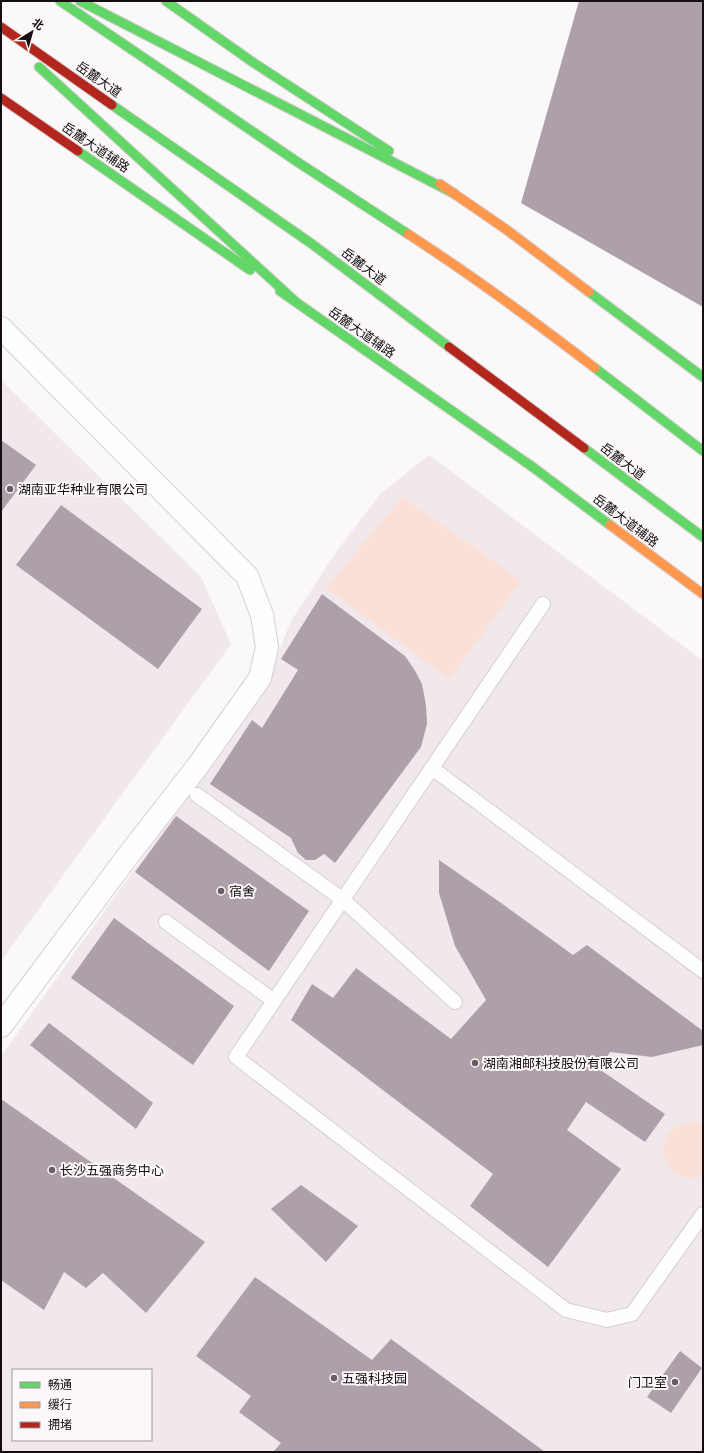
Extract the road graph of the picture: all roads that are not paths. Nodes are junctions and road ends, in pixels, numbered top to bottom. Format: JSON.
{"nodes":[{"id":1,"x":60,"y":1,"type":"edge"},
{"id":2,"x":80,"y":1,"type":"edge"},
{"id":3,"x":166,"y":1,"type":"edge"},
{"id":4,"x":1,"y":27,"type":"edge"},
{"id":5,"x":1,"y":32,"type":"edge"},
{"id":6,"x":1,"y":98,"type":"edge"},
{"id":7,"x":456,"y":194,"type":"junction"},
{"id":8,"x":296,"y":302,"type":"junction"},
{"id":9,"x":1,"y":328,"type":"edge"},
{"id":10,"x":703,"y":377,"type":"edge"},
{"id":11,"x":703,"y":451,"type":"edge"},
{"id":12,"x":703,"y":537,"type":"edge"},
{"id":13,"x":703,"y":594,"type":"edge"},
{"id":14,"x":543,"y":604,"type":"dead end"},
{"id":15,"x":432,"y":768,"type":"junction"},
{"id":16,"x":197,"y":795,"type":"dead end"},
{"id":17,"x":342,"y":899,"type":"junction"},
{"id":18,"x":166,"y":922,"type":"dead end"},
{"id":19,"x":703,"y":970,"type":"edge"},
{"id":20,"x":274,"y":1001,"type":"junction"},
{"id":21,"x":455,"y":1002,"type":"dead end"},
{"id":22,"x":1,"y":1026,"type":"edge"},
{"id":23,"x":703,"y":1214,"type":"edge"}],
"edges":[{"from":1,"to":11,"type":"main road"},
{"from":2,"to":7,"type":"main road"},
{"from":3,"to":7,"type":"main road"},
{"from":4,"to":12,"type":"main road","name":"岳麓大道"},
{"from":5,"to":8,"type":"main road"},
{"from":6,"to":8,"type":"main road","name":"岳麓大道辅路"},
{"from":7,"to":10,"type":"main road"},
{"from":8,"to":13,"type":"main road","name":"岳麓大道辅路"},
{"from":9,"to":22,"type":"street"},
{"from":14,"to":15,"type":"lane"},
{"from":15,"to":17,"type":"lane"},
{"from":15,"to":19,"type":"lane"},
{"from":16,"to":17,"type":"lane"},
{"from":17,"to":20,"type":"lane"},
{"from":17,"to":21,"type":"lane"},
{"from":18,"to":20,"type":"lane"},
{"from":20,"to":23,"type":"lane"}]}
